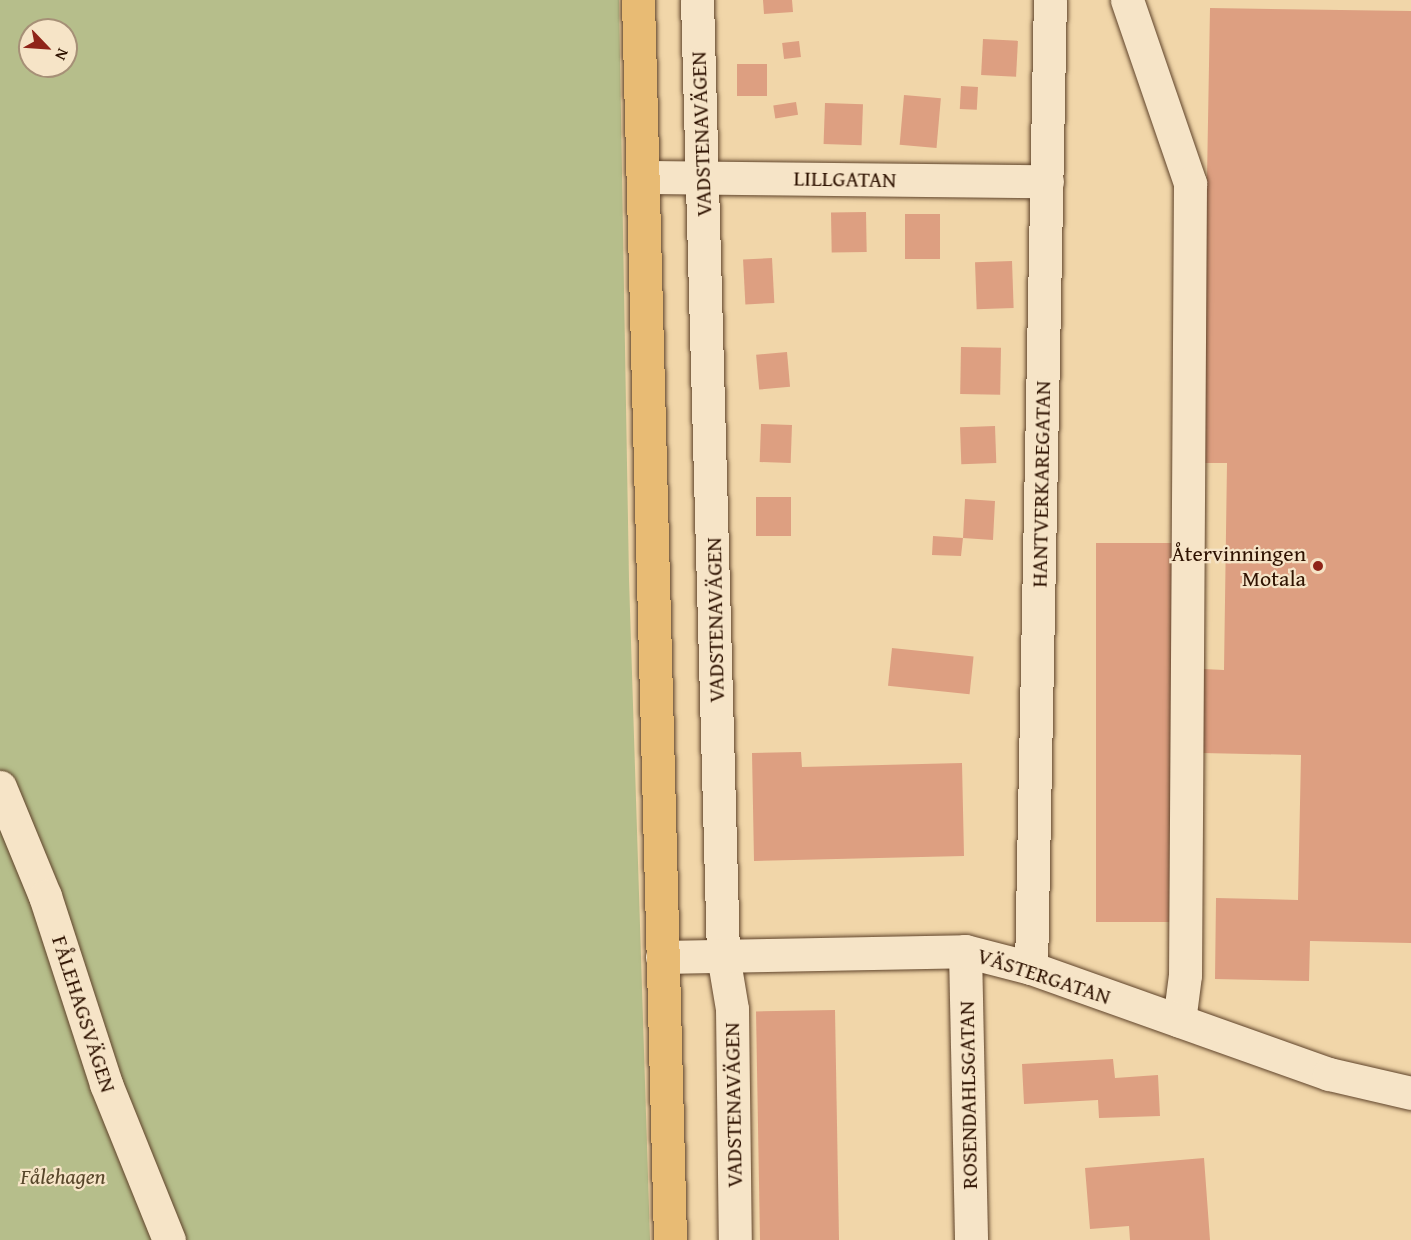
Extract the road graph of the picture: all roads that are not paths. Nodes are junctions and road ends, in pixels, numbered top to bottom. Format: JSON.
{"nodes":[{"id":1,"x":638,"y":0,"type":"edge"},
{"id":2,"x":697,"y":0,"type":"edge"},
{"id":3,"x":1050,"y":0,"type":"edge"},
{"id":4,"x":1127,"y":0,"type":"edge"},
{"id":5,"x":643,"y":177,"type":"junction"},
{"id":6,"x":702,"y":177,"type":"junction"},
{"id":7,"x":1047,"y":181,"type":"junction"},
{"id":8,"x":0,"y":787,"type":"edge"},
{"id":9,"x":965,"y":951,"type":"junction"},
{"id":10,"x":723,"y":955,"type":"junction"},
{"id":11,"x":662,"y":957,"type":"junction"},
{"id":12,"x":1031,"y":968,"type":"junction"},
{"id":13,"x":1179,"y":1021,"type":"junction"},
{"id":14,"x":1411,"y":1093,"type":"edge"},
{"id":15,"x":169,"y":1240,"type":"edge"},
{"id":16,"x":670,"y":1240,"type":"edge"},
{"id":17,"x":735,"y":1240,"type":"edge"},
{"id":18,"x":971,"y":1240,"type":"edge"}],
"edges":[{"from":1,"to":5,"type":"main road"},
{"from":2,"to":6,"type":"street","name":"VADSTENAVÄGEN"},
{"from":3,"to":7,"type":"street","name":"HANTVERKAREGATAN"},
{"from":4,"to":13,"type":"street"},
{"from":5,"to":6,"type":"street","name":"LILLGATAN"},
{"from":5,"to":11,"type":"main road"},
{"from":6,"to":7,"type":"street","name":"LILLGATAN"},
{"from":6,"to":10,"type":"street","name":"VADSTENAVÄGEN"},
{"from":7,"to":12,"type":"street","name":"HANTVERKAREGATAN"},
{"from":8,"to":15,"type":"street","name":"FÅLEHAGSVÄGEN"},
{"from":9,"to":10,"type":"street","name":"VÄSTERGATAN"},
{"from":9,"to":12,"type":"street","name":"VÄSTERGATAN"},
{"from":9,"to":18,"type":"street","name":"ROSENDAHLSGATAN"},
{"from":10,"to":11,"type":"street","name":"VÄSTERGATAN"},
{"from":10,"to":17,"type":"street","name":"VADSTENAVÄGEN"},
{"from":11,"to":16,"type":"main road"},
{"from":12,"to":13,"type":"street","name":"VÄSTERGATAN"},
{"from":13,"to":14,"type":"street","name":"VÄSTERGATAN"}]}
